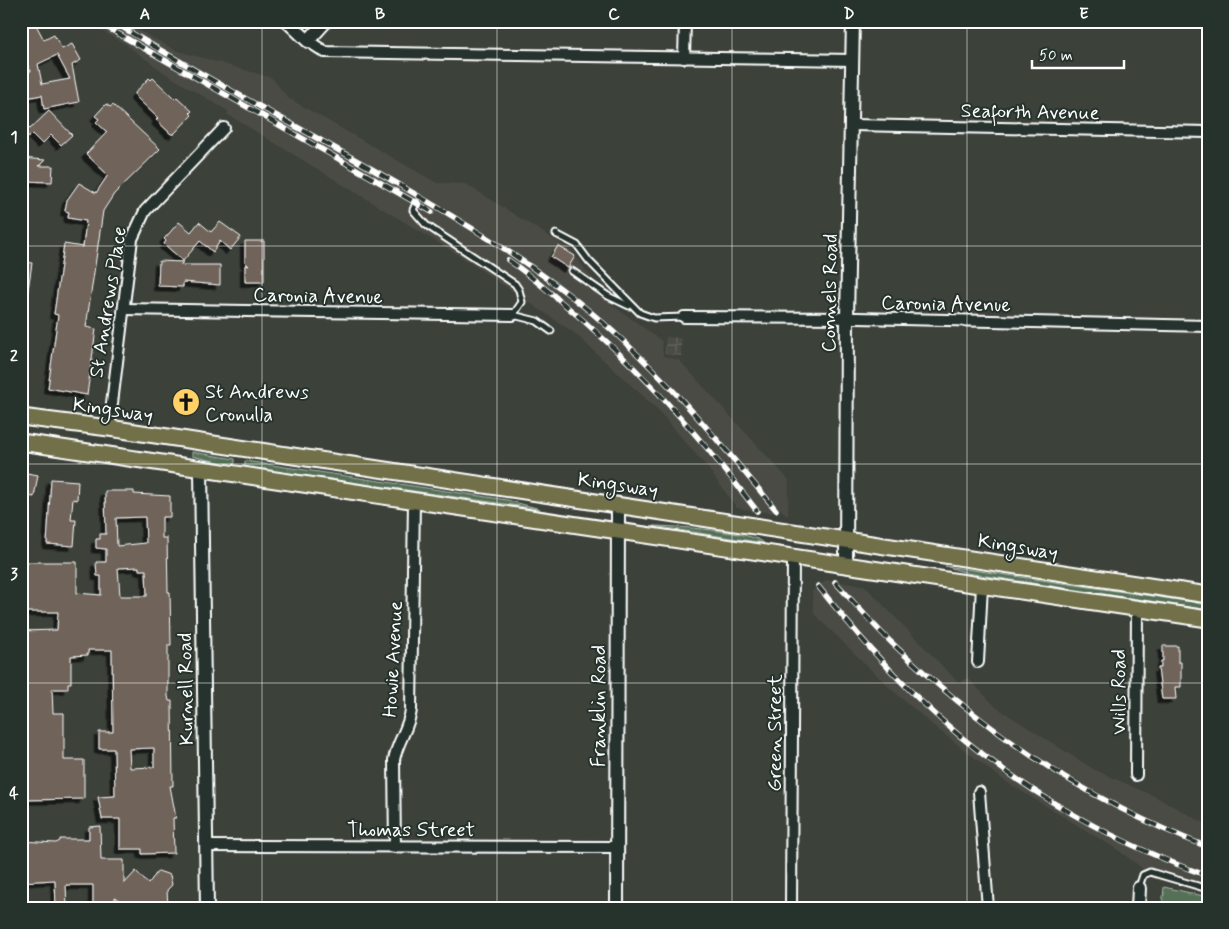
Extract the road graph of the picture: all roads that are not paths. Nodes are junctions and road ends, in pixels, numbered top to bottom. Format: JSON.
{"nodes":[{"id":1,"x":287,"y":21,"type":"edge"},
{"id":2,"x":326,"y":21,"type":"edge"},
{"id":3,"x":685,"y":21,"type":"edge"},
{"id":4,"x":853,"y":21,"type":"edge"},
{"id":5,"x":308,"y":41,"type":"junction"},
{"id":6,"x":684,"y":58,"type":"junction"},
{"id":7,"x":853,"y":60,"type":"junction"},
{"id":8,"x":852,"y":125,"type":"junction"},
{"id":9,"x":224,"y":128,"type":"dead end"},
{"id":10,"x":1208,"y":132,"type":"edge"},
{"id":11,"x":416,"y":203,"type":"dead end"},
{"id":12,"x":556,"y":234,"type":"dead end"},
{"id":13,"x":572,"y":271,"type":"dead end"},
{"id":14,"x":633,"y":308,"type":"junction"},
{"id":15,"x":124,"y":309,"type":"junction"},
{"id":16,"x":513,"y":315,"type":"junction"},
{"id":17,"x":684,"y":317,"type":"joint"},
{"id":18,"x":847,"y":318,"type":"junction"},
{"id":19,"x":1208,"y":326,"type":"edge"},
{"id":20,"x":551,"y":331,"type":"dead end"},
{"id":21,"x":21,"y":417,"type":"edge"},
{"id":22,"x":109,"y":428,"type":"junction"},
{"id":23,"x":21,"y":442,"type":"edge"},
{"id":24,"x":105,"y":454,"type":"junction"},
{"id":25,"x":201,"y":469,"type":"junction"},
{"id":26,"x":414,"y":501,"type":"junction"},
{"id":27,"x":618,"y":504,"type":"junction"},
{"id":28,"x":618,"y":531,"type":"junction"},
{"id":29,"x":846,"y":539,"type":"junction"},
{"id":30,"x":793,"y":558,"type":"junction"},
{"id":31,"x":846,"y":566,"type":"junction"},
{"id":32,"x":982,"y":586,"type":"junction"},
{"id":33,"x":1208,"y":596,"type":"edge"},
{"id":34,"x":1136,"y":609,"type":"junction"},
{"id":35,"x":1208,"y":619,"type":"edge"},
{"id":36,"x":978,"y":662,"type":"dead end"},
{"id":37,"x":1136,"y":774,"type":"dead end"},
{"id":38,"x":979,"y":792,"type":"dead end"},
{"id":39,"x":206,"y":846,"type":"junction"},
{"id":40,"x":395,"y":847,"type":"junction"},
{"id":41,"x":617,"y":847,"type":"junction"},
{"id":42,"x":1139,"y":888,"type":"joint"},
{"id":43,"x":1208,"y":889,"type":"edge"},
{"id":44,"x":207,"y":908,"type":"edge"},
{"id":45,"x":617,"y":908,"type":"edge"},
{"id":46,"x":791,"y":908,"type":"edge"},
{"id":47,"x":988,"y":908,"type":"edge"},
{"id":48,"x":1138,"y":908,"type":"edge"}],
"edges":[{"from":1,"to":5,"type":"street"},
{"from":2,"to":5,"type":"street"},
{"from":3,"to":6,"type":"street"},
{"from":4,"to":7,"type":"street","name":"Connels Road"},
{"from":5,"to":6,"type":"street"},
{"from":6,"to":7,"type":"street"},
{"from":7,"to":8,"type":"street","name":"Connels Road"},
{"from":8,"to":10,"type":"street","name":"Seaforth Avenue"},
{"from":8,"to":18,"type":"street","name":"Connels Road"},
{"from":9,"to":15,"type":"street","name":"St Andrews Place"},
{"from":11,"to":16,"type":"lane"},
{"from":12,"to":14,"type":"lane"},
{"from":13,"to":14,"type":"lane"},
{"from":14,"to":17,"type":"lane"},
{"from":15,"to":16,"type":"street","name":"Caronia Avenue"},
{"from":15,"to":22,"type":"street","name":"St Andrews Place"},
{"from":16,"to":20,"type":"lane"},
{"from":17,"to":18,"type":"street","name":"Caronia Avenue"},
{"from":18,"to":19,"type":"street","name":"Caronia Avenue"},
{"from":18,"to":29,"type":"street","name":"Connels Road"},
{"from":21,"to":22,"type":"main road","name":"Kingsway"},
{"from":22,"to":24,"type":"main road","name":"St Andrews Place"},
{"from":22,"to":27,"type":"main road","name":"Kingsway"},
{"from":23,"to":24,"type":"main road"},
{"from":24,"to":25,"type":"main road"},
{"from":25,"to":26,"type":"main road"},
{"from":25,"to":39,"type":"street","name":"Kurnell Road"},
{"from":26,"to":28,"type":"main road"},
{"from":26,"to":40,"type":"street","name":"Howie Avenue"},
{"from":27,"to":28,"type":"street","name":"Franklin Road"},
{"from":27,"to":29,"type":"main road","name":"Kingsway"},
{"from":28,"to":30,"type":"main road"},
{"from":28,"to":41,"type":"street","name":"Franklin Road"},
{"from":29,"to":31,"type":"street","name":"Connels Road"},
{"from":29,"to":33,"type":"main road","name":"Kingsway"},
{"from":30,"to":31,"type":"main road"},
{"from":30,"to":46,"type":"street","name":"Green Street"},
{"from":31,"to":32,"type":"main road"},
{"from":32,"to":34,"type":"main road"},
{"from":32,"to":36,"type":"street"},
{"from":34,"to":35,"type":"main road"},
{"from":34,"to":37,"type":"street","name":"Wills Road"},
{"from":38,"to":47,"type":"street"},
{"from":39,"to":40,"type":"street","name":"Thomas Street"},
{"from":39,"to":44,"type":"street","name":"Kurnell Road"},
{"from":40,"to":41,"type":"street","name":"Thomas Street"},
{"from":41,"to":45,"type":"street","name":"Franklin Road"},
{"from":42,"to":43,"type":"lane"},
{"from":42,"to":48,"type":"street"}]}
